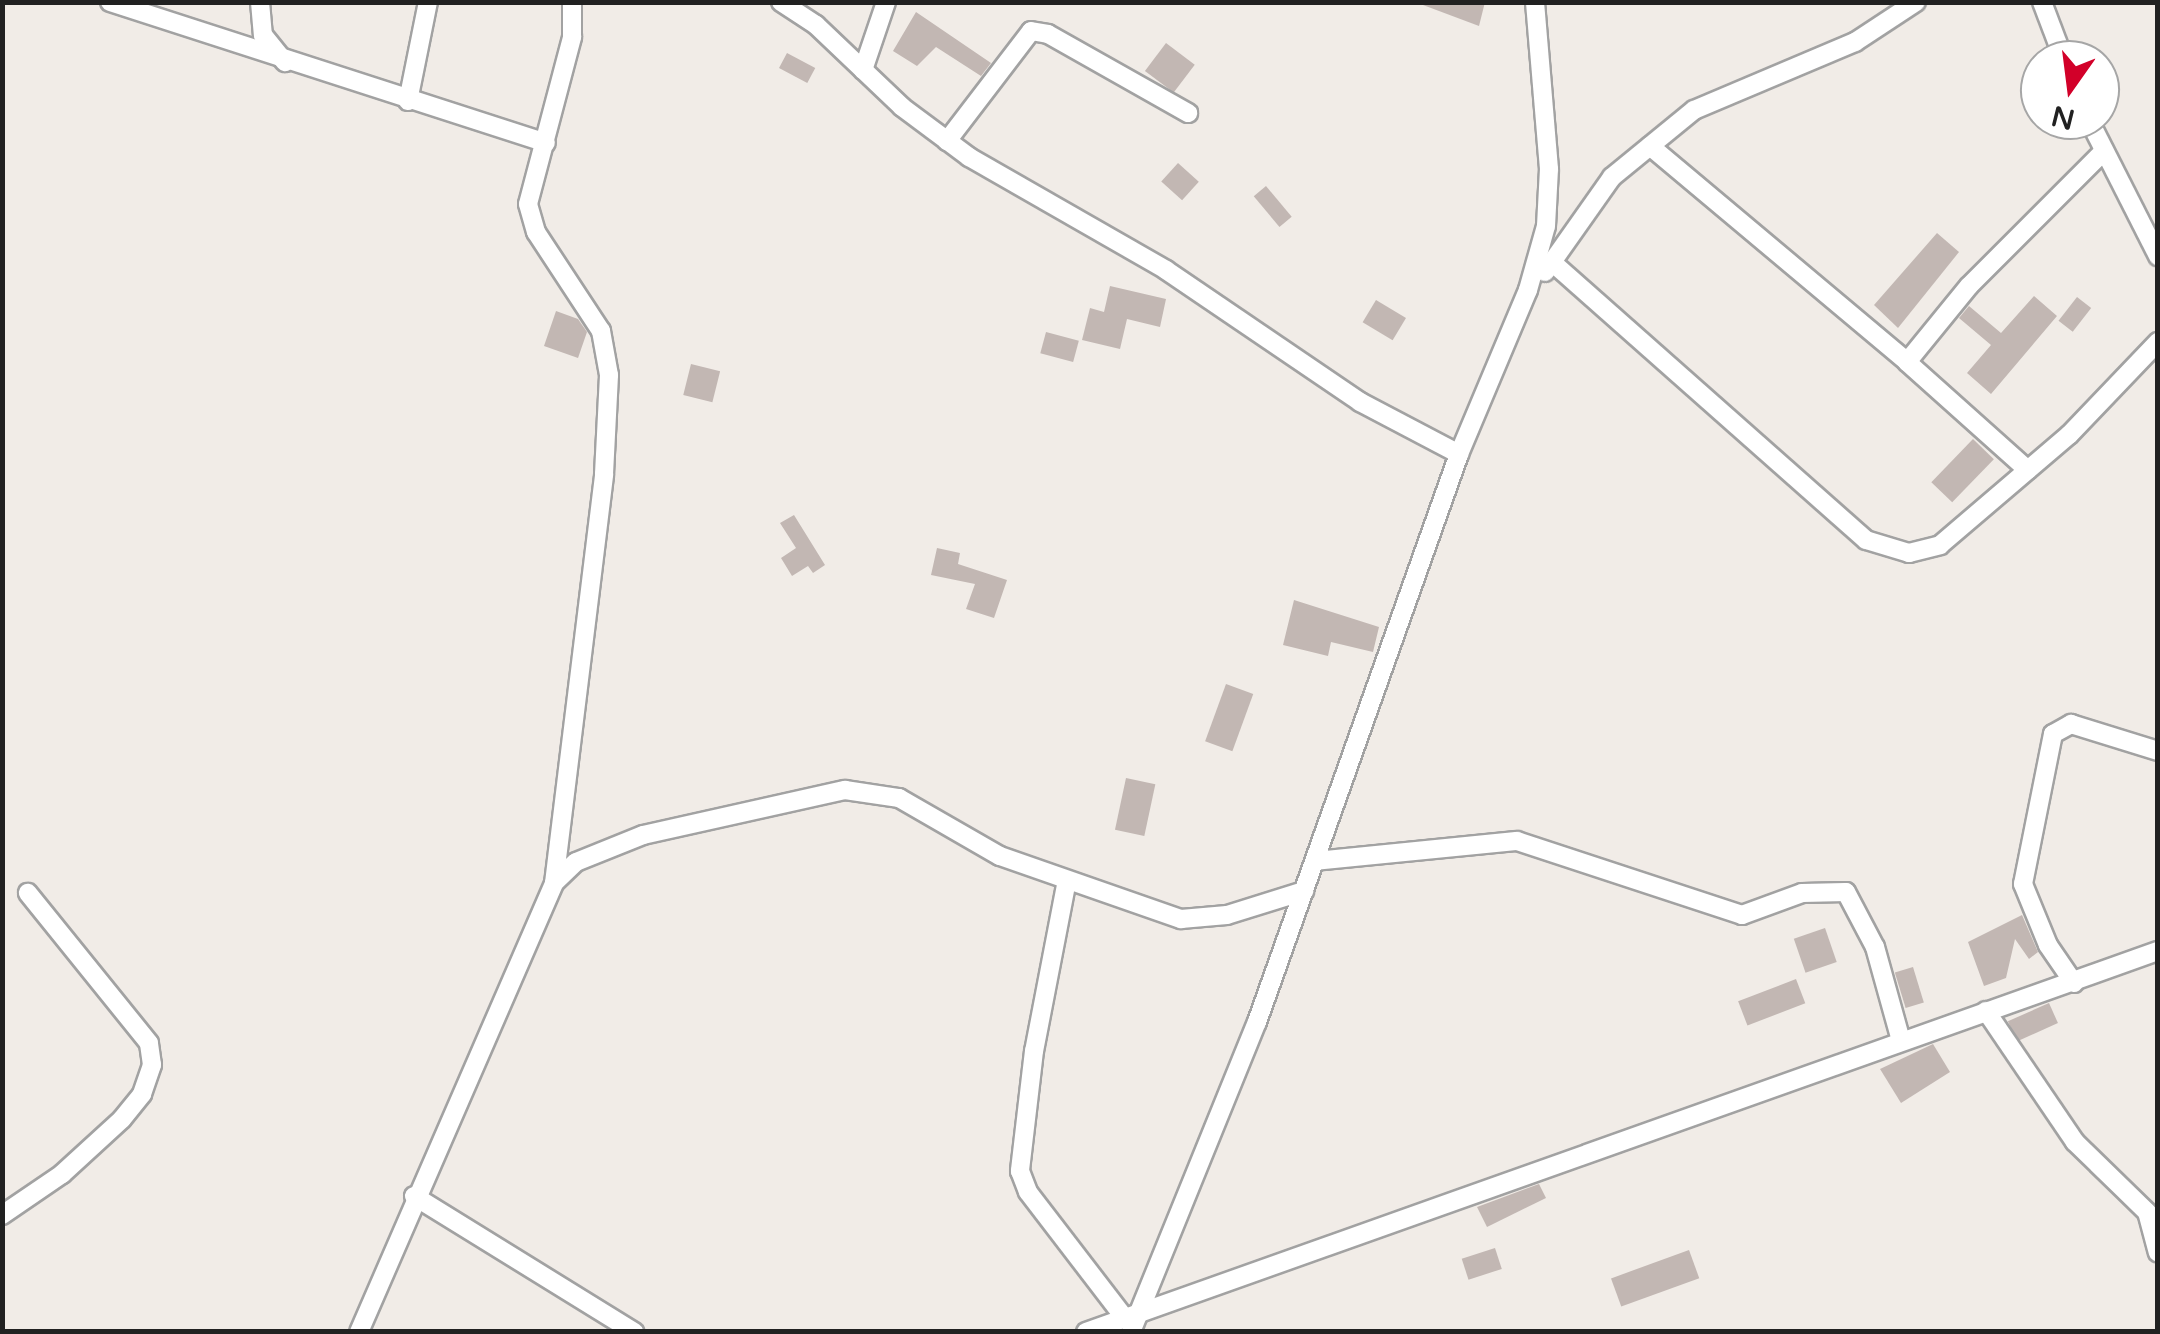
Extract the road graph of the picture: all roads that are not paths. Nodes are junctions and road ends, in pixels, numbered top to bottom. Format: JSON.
{"nodes":[{"id":1,"x":110,"y":2,"type":"edge"},
{"id":2,"x":260,"y":2,"type":"edge"},
{"id":3,"x":428,"y":2,"type":"edge"},
{"id":4,"x":572,"y":2,"type":"edge"},
{"id":5,"x":781,"y":2,"type":"edge"},
{"id":6,"x":886,"y":2,"type":"edge"},
{"id":7,"x":1535,"y":2,"type":"edge"},
{"id":8,"x":1916,"y":2,"type":"edge"},
{"id":9,"x":2042,"y":2,"type":"edge"},
{"id":10,"x":144,"y":8,"type":"edge"},
{"id":11,"x":2056,"y":40,"type":"edge"},
{"id":12,"x":285,"y":62,"type":"junction"},
{"id":13,"x":863,"y":70,"type":"junction"},
{"id":14,"x":408,"y":101,"type":"junction"},
{"id":15,"x":1188,"y":114,"type":"dead end"},
{"id":16,"x":2097,"y":140,"type":"edge"},
{"id":17,"x":948,"y":141,"type":"junction"},
{"id":18,"x":546,"y":143,"type":"junction"},
{"id":19,"x":1650,"y":146,"type":"junction"},
{"id":20,"x":2102,"y":152,"type":"junction"},
{"id":21,"x":2158,"y":256,"type":"edge"},
{"id":22,"x":1553,"y":264,"type":"junction"},
{"id":23,"x":1528,"y":290,"type":"junction"},
{"id":24,"x":2158,"y":342,"type":"edge"},
{"id":25,"x":1908,"y":362,"type":"junction"},
{"id":26,"x":1459,"y":454,"type":"junction"},
{"id":27,"x":2028,"y":470,"type":"junction"},
{"id":28,"x":2158,"y":751,"type":"edge"},
{"id":29,"x":1315,"y":861,"type":"junction"},
{"id":30,"x":1068,"y":880,"type":"junction"},
{"id":31,"x":554,"y":883,"type":"junction"},
{"id":32,"x":1304,"y":890,"type":"junction"},
{"id":33,"x":28,"y":893,"type":"dead end"},
{"id":34,"x":2158,"y":951,"type":"edge"},
{"id":35,"x":2074,"y":983,"type":"junction"},
{"id":36,"x":1986,"y":1011,"type":"junction"},
{"id":37,"x":1901,"y":1042,"type":"junction"},
{"id":38,"x":414,"y":1196,"type":"junction"},
{"id":39,"x":2,"y":1215,"type":"edge"},
{"id":40,"x":2158,"y":1253,"type":"edge"},
{"id":41,"x":1130,"y":1320,"type":"edge"},
{"id":42,"x":359,"y":1332,"type":"edge"},
{"id":43,"x":634,"y":1332,"type":"edge"},
{"id":44,"x":1086,"y":1332,"type":"edge"}],
"edges":[{"from":1,"to":10,"type":"street"},
{"from":2,"to":12,"type":"street"},
{"from":3,"to":14,"type":"street"},
{"from":4,"to":18,"type":"street"},
{"from":5,"to":13,"type":"street"},
{"from":6,"to":13,"type":"street"},
{"from":7,"to":23,"type":"street"},
{"from":8,"to":19,"type":"street"},
{"from":9,"to":11,"type":"street"},
{"from":10,"to":12,"type":"street"},
{"from":12,"to":14,"type":"street"},
{"from":13,"to":17,"type":"street"},
{"from":14,"to":18,"type":"street"},
{"from":15,"to":17,"type":"street"},
{"from":16,"to":20,"type":"street"},
{"from":17,"to":26,"type":"street"},
{"from":18,"to":31,"type":"street"},
{"from":19,"to":22,"type":"street"},
{"from":19,"to":25,"type":"street"},
{"from":20,"to":21,"type":"street"},
{"from":20,"to":25,"type":"street"},
{"from":22,"to":23,"type":"street"},
{"from":22,"to":27,"type":"street"},
{"from":23,"to":26,"type":"street"},
{"from":24,"to":27,"type":"street"},
{"from":25,"to":27,"type":"street"},
{"from":26,"to":29,"type":"street"},
{"from":28,"to":35,"type":"street"},
{"from":29,"to":32,"type":"street"},
{"from":29,"to":37,"type":"street"},
{"from":30,"to":31,"type":"street"},
{"from":30,"to":32,"type":"street"},
{"from":30,"to":41,"type":"street"},
{"from":31,"to":38,"type":"street"},
{"from":32,"to":41,"type":"street"},
{"from":33,"to":39,"type":"street"},
{"from":34,"to":35,"type":"street"},
{"from":35,"to":36,"type":"street"},
{"from":36,"to":37,"type":"street"},
{"from":36,"to":40,"type":"street"},
{"from":37,"to":41,"type":"street"},
{"from":38,"to":42,"type":"street"},
{"from":38,"to":43,"type":"street"},
{"from":41,"to":44,"type":"street"}]}
